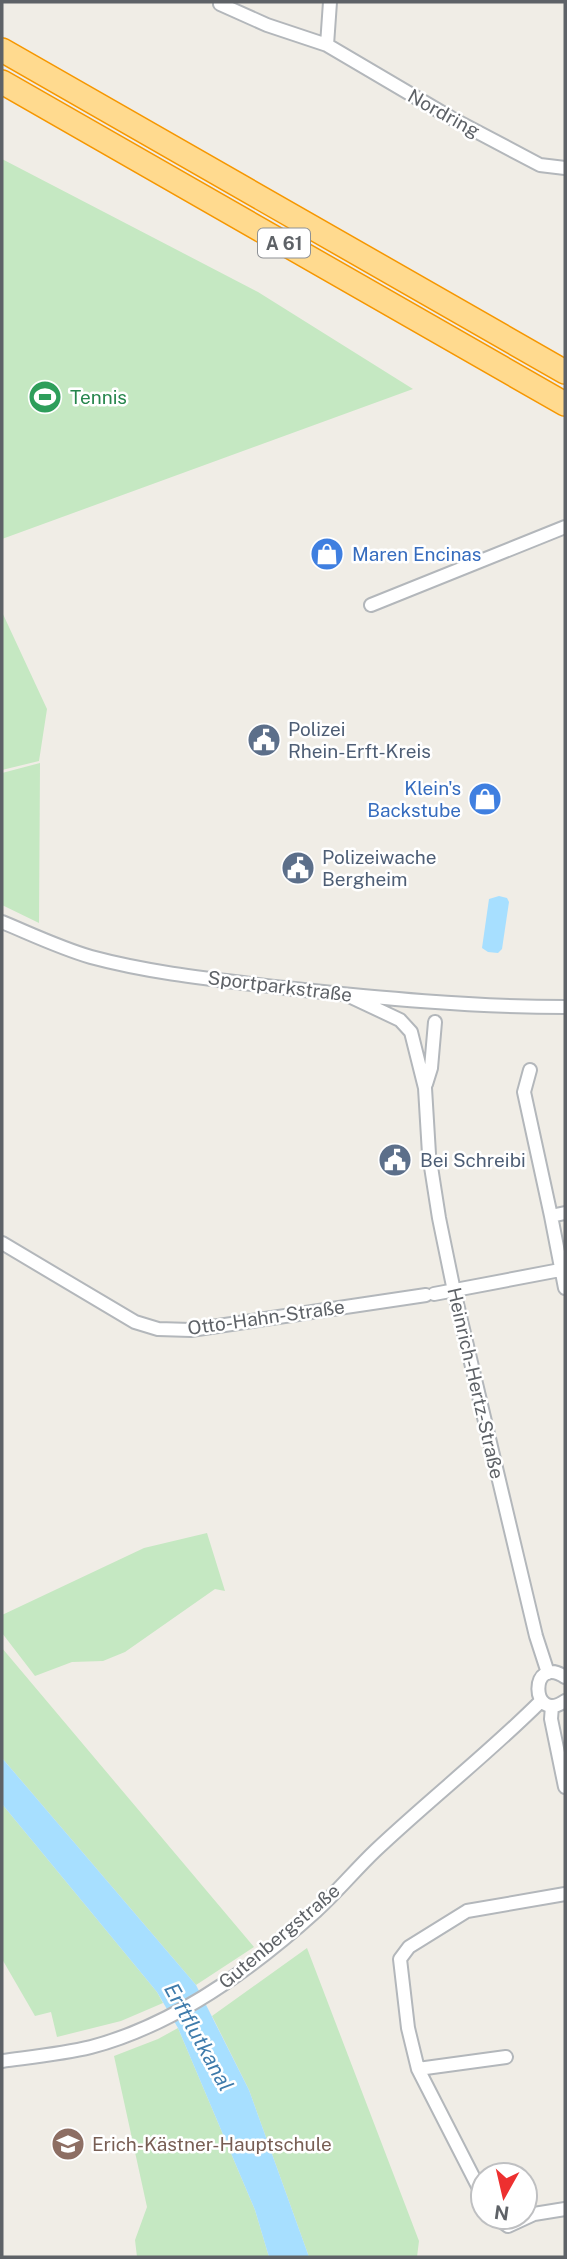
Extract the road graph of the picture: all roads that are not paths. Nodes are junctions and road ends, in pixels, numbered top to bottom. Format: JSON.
{"nodes":[{"id":1,"x":330,"y":2,"type":"edge"},
{"id":2,"x":220,"y":4,"type":"dead end"},
{"id":3,"x":327,"y":45,"type":"junction"},
{"id":4,"x":2,"y":50,"type":"edge"},
{"id":5,"x":2,"y":82,"type":"edge"},
{"id":6,"x":565,"y":168,"type":"edge"},
{"id":7,"x":565,"y":372,"type":"edge"},
{"id":8,"x":565,"y":404,"type":"edge"},
{"id":9,"x":565,"y":527,"type":"edge"},
{"id":10,"x":371,"y":605,"type":"dead end"},
{"id":11,"x":2,"y":922,"type":"edge"},
{"id":12,"x":347,"y":995,"type":"junction"},
{"id":13,"x":565,"y":1007,"type":"edge"},
{"id":14,"x":435,"y":1022,"type":"dead end"},
{"id":15,"x":530,"y":1070,"type":"dead end"},
{"id":16,"x":425,"y":1088,"type":"junction"},
{"id":17,"x":565,"y":1213,"type":"edge"},
{"id":18,"x":551,"y":1216,"type":"junction"},
{"id":19,"x":2,"y":1243,"type":"edge"},
{"id":20,"x":560,"y":1270,"type":"junction"},
{"id":21,"x":565,"y":1287,"type":"edge"},
{"id":22,"x":454,"y":1291,"type":"junction"},
{"id":23,"x":548,"y":1674,"type":"junction"},
{"id":24,"x":565,"y":1677,"type":"edge"},
{"id":25,"x":565,"y":1701,"type":"edge"},
{"id":26,"x":547,"y":1703,"type":"junction"},
{"id":27,"x":565,"y":1787,"type":"edge"},
{"id":28,"x":565,"y":1894,"type":"edge"},
{"id":29,"x":506,"y":2057,"type":"dead end"},
{"id":30,"x":2,"y":2062,"type":"edge"},
{"id":31,"x":418,"y":2069,"type":"junction"},
{"id":32,"x":469,"y":2169,"type":"edge"},
{"id":33,"x":565,"y":2209,"type":"edge"},
{"id":34,"x":539,"y":2213,"type":"edge"}],
"edges":[{"from":1,"to":3,"type":"street"},
{"from":2,"to":3,"type":"street","name":"Nordring"},
{"from":3,"to":6,"type":"street","name":"Nordring"},
{"from":4,"to":7,"type":"highway","number":"A 61"},
{"from":5,"to":8,"type":"highway","number":"A 61"},
{"from":9,"to":10,"type":"street"},
{"from":11,"to":12,"type":"street","name":"Sportparkstraße"},
{"from":12,"to":13,"type":"street","name":"Sportparkstraße"},
{"from":12,"to":16,"type":"street","name":"Heinrich-Hertz-Straße"},
{"from":14,"to":16,"type":"street","name":"Heinrich-Hertz-Straße"},
{"from":15,"to":18,"type":"street"},
{"from":16,"to":22,"type":"street","name":"Heinrich-Hertz-Straße"},
{"from":17,"to":18,"type":"street"},
{"from":18,"to":20,"type":"street"},
{"from":19,"to":22,"type":"street","name":"Otto-Hahn-Straße"},
{"from":20,"to":21,"type":"street"},
{"from":20,"to":22,"type":"street","name":"Otto-Hahn-Straße"},
{"from":22,"to":23,"type":"street","name":"Heinrich-Hertz-Straße"},
{"from":23,"to":24,"type":"street"},
{"from":23,"to":26,"type":"street"},
{"from":25,"to":26,"type":"street"},
{"from":26,"to":27,"type":"street"},
{"from":26,"to":30,"type":"street","name":"Gutenbergstraße"},
{"from":28,"to":31,"type":"street"},
{"from":29,"to":31,"type":"street"},
{"from":31,"to":32,"type":"street"},
{"from":33,"to":34,"type":"street"}]}
